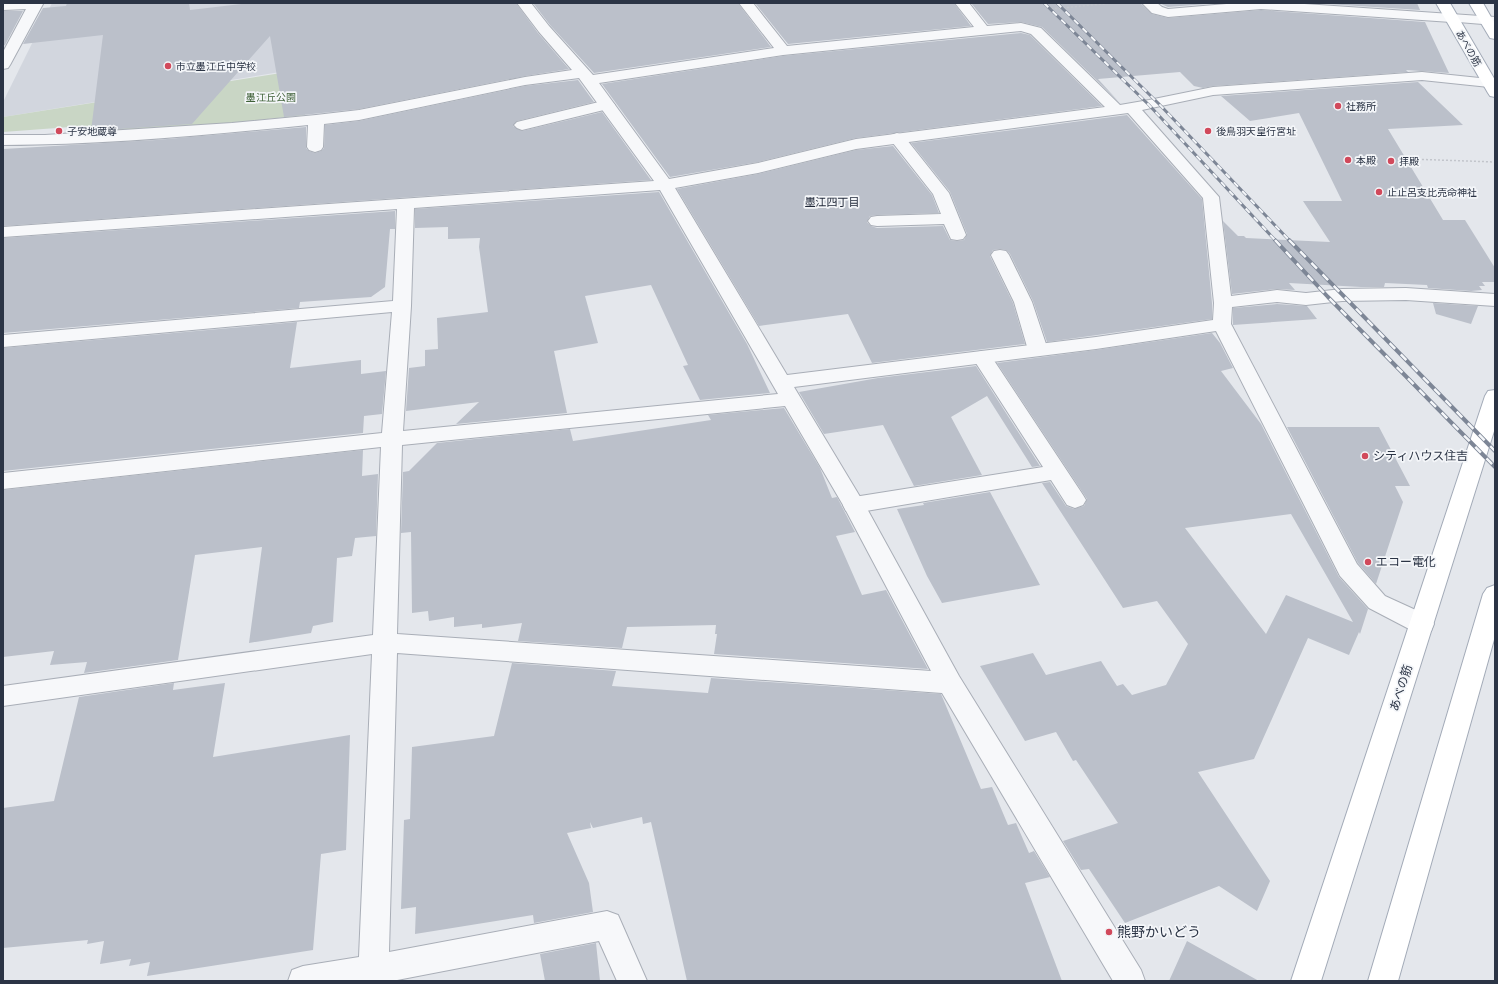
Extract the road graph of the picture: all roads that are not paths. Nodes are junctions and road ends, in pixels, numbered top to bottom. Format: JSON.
{"nodes":[{"id":1,"x":524,"y":3,"type":"edge"},
{"id":2,"x":746,"y":3,"type":"edge"},
{"id":3,"x":962,"y":3,"type":"edge"},
{"id":4,"x":1150,"y":3,"type":"edge"},
{"id":5,"x":1443,"y":3,"type":"edge"},
{"id":6,"x":1476,"y":3,"type":"edge"},
{"id":7,"x":36,"y":4,"type":"edge"},
{"id":8,"x":1261,"y":4,"type":"edge"},
{"id":9,"x":3,"y":6,"type":"edge"},
{"id":10,"x":1451,"y":18,"type":"junction"},
{"id":11,"x":1491,"y":21,"type":"edge"},
{"id":12,"x":983,"y":30,"type":"junction"},
{"id":13,"x":1495,"y":35,"type":"edge"},
{"id":14,"x":783,"y":51,"type":"junction"},
{"id":15,"x":3,"y":65,"type":"edge"},
{"id":16,"x":586,"y":77,"type":"junction"},
{"id":17,"x":1492,"y":88,"type":"edge"},
{"id":18,"x":607,"y":105,"type":"junction"},
{"id":19,"x":1124,"y":109,"type":"junction"},
{"id":20,"x":316,"y":120,"type":"junction"},
{"id":21,"x":522,"y":125,"type":"dead end"},
{"id":22,"x":897,"y":138,"type":"junction"},
{"id":23,"x":3,"y":140,"type":"edge"},
{"id":24,"x":315,"y":147,"type":"dead end"},
{"id":25,"x":665,"y":185,"type":"junction"},
{"id":26,"x":406,"y":203,"type":"junction"},
{"id":27,"x":951,"y":219,"type":"junction"},
{"id":28,"x":877,"y":221,"type":"dead end"},
{"id":29,"x":3,"y":232,"type":"edge"},
{"id":30,"x":957,"y":235,"type":"dead end"},
{"id":31,"x":1000,"y":255,"type":"dead end"},
{"id":32,"x":1495,"y":300,"type":"edge"},
{"id":33,"x":1223,"y":303,"type":"junction"},
{"id":34,"x":402,"y":306,"type":"junction"},
{"id":35,"x":1222,"y":324,"type":"junction"},
{"id":36,"x":3,"y":340,"type":"edge"},
{"id":37,"x":1038,"y":350,"type":"junction"},
{"id":38,"x":982,"y":357,"type":"junction"},
{"id":39,"x":786,"y":391,"type":"junction"},
{"id":40,"x":1495,"y":396,"type":"edge"},
{"id":41,"x":392,"y":439,"type":"junction"},
{"id":42,"x":1057,"y":472,"type":"junction"},
{"id":43,"x":3,"y":481,"type":"edge"},
{"id":44,"x":1075,"y":500,"type":"dead end"},
{"id":45,"x":854,"y":505,"type":"junction"},
{"id":46,"x":1495,"y":594,"type":"edge"},
{"id":47,"x":1422,"y":624,"type":"junction"},
{"id":48,"x":386,"y":643,"type":"junction"},
{"id":49,"x":950,"y":683,"type":"junction"},
{"id":50,"x":3,"y":696,"type":"edge"},
{"id":51,"x":373,"y":976,"type":"edge"},
{"id":52,"x":303,"y":981,"type":"edge"},
{"id":53,"x":632,"y":981,"type":"edge"},
{"id":54,"x":1130,"y":981,"type":"edge"},
{"id":55,"x":1306,"y":981,"type":"edge"},
{"id":56,"x":1383,"y":981,"type":"edge"}],
"edges":[{"from":1,"to":16,"type":"street"},
{"from":2,"to":14,"type":"street"},
{"from":3,"to":12,"type":"street"},
{"from":4,"to":8,"type":"street"},
{"from":5,"to":10,"type":"main road","name":"あべの筋"},
{"from":6,"to":11,"type":"main road"},
{"from":7,"to":9,"type":"street"},
{"from":7,"to":15,"type":"street"},
{"from":8,"to":10,"type":"street"},
{"from":10,"to":11,"type":"street"},
{"from":10,"to":17,"type":"main road","name":"あべの筋"},
{"from":11,"to":13,"type":"main road"},
{"from":12,"to":14,"type":"street"},
{"from":12,"to":19,"type":"street"},
{"from":14,"to":16,"type":"street"},
{"from":16,"to":18,"type":"street"},
{"from":16,"to":20,"type":"street"},
{"from":17,"to":19,"type":"street"},
{"from":18,"to":21,"type":"street"},
{"from":18,"to":25,"type":"street"},
{"from":19,"to":22,"type":"street"},
{"from":19,"to":33,"type":"street"},
{"from":20,"to":23,"type":"street"},
{"from":20,"to":24,"type":"street"},
{"from":22,"to":25,"type":"street"},
{"from":22,"to":27,"type":"street"},
{"from":25,"to":26,"type":"street"},
{"from":25,"to":39,"type":"street"},
{"from":26,"to":29,"type":"street"},
{"from":26,"to":34,"type":"street"},
{"from":27,"to":28,"type":"street"},
{"from":27,"to":30,"type":"street"},
{"from":31,"to":37,"type":"street"},
{"from":32,"to":33,"type":"street"},
{"from":33,"to":35,"type":"street"},
{"from":34,"to":36,"type":"street"},
{"from":34,"to":41,"type":"street"},
{"from":35,"to":37,"type":"street"},
{"from":35,"to":47,"type":"street"},
{"from":37,"to":38,"type":"street"},
{"from":38,"to":39,"type":"street"},
{"from":38,"to":42,"type":"street"},
{"from":39,"to":41,"type":"street"},
{"from":39,"to":45,"type":"street"},
{"from":40,"to":47,"type":"main road","name":"あべの筋"},
{"from":41,"to":43,"type":"street"},
{"from":41,"to":48,"type":"street"},
{"from":42,"to":44,"type":"street"},
{"from":42,"to":45,"type":"street"},
{"from":45,"to":49,"type":"street"},
{"from":46,"to":56,"type":"main road"},
{"from":47,"to":55,"type":"main road","name":"あべの筋"},
{"from":48,"to":49,"type":"street"},
{"from":48,"to":50,"type":"street"},
{"from":48,"to":51,"type":"street"},
{"from":49,"to":54,"type":"street"},
{"from":51,"to":52,"type":"street"},
{"from":51,"to":53,"type":"street"}]}
